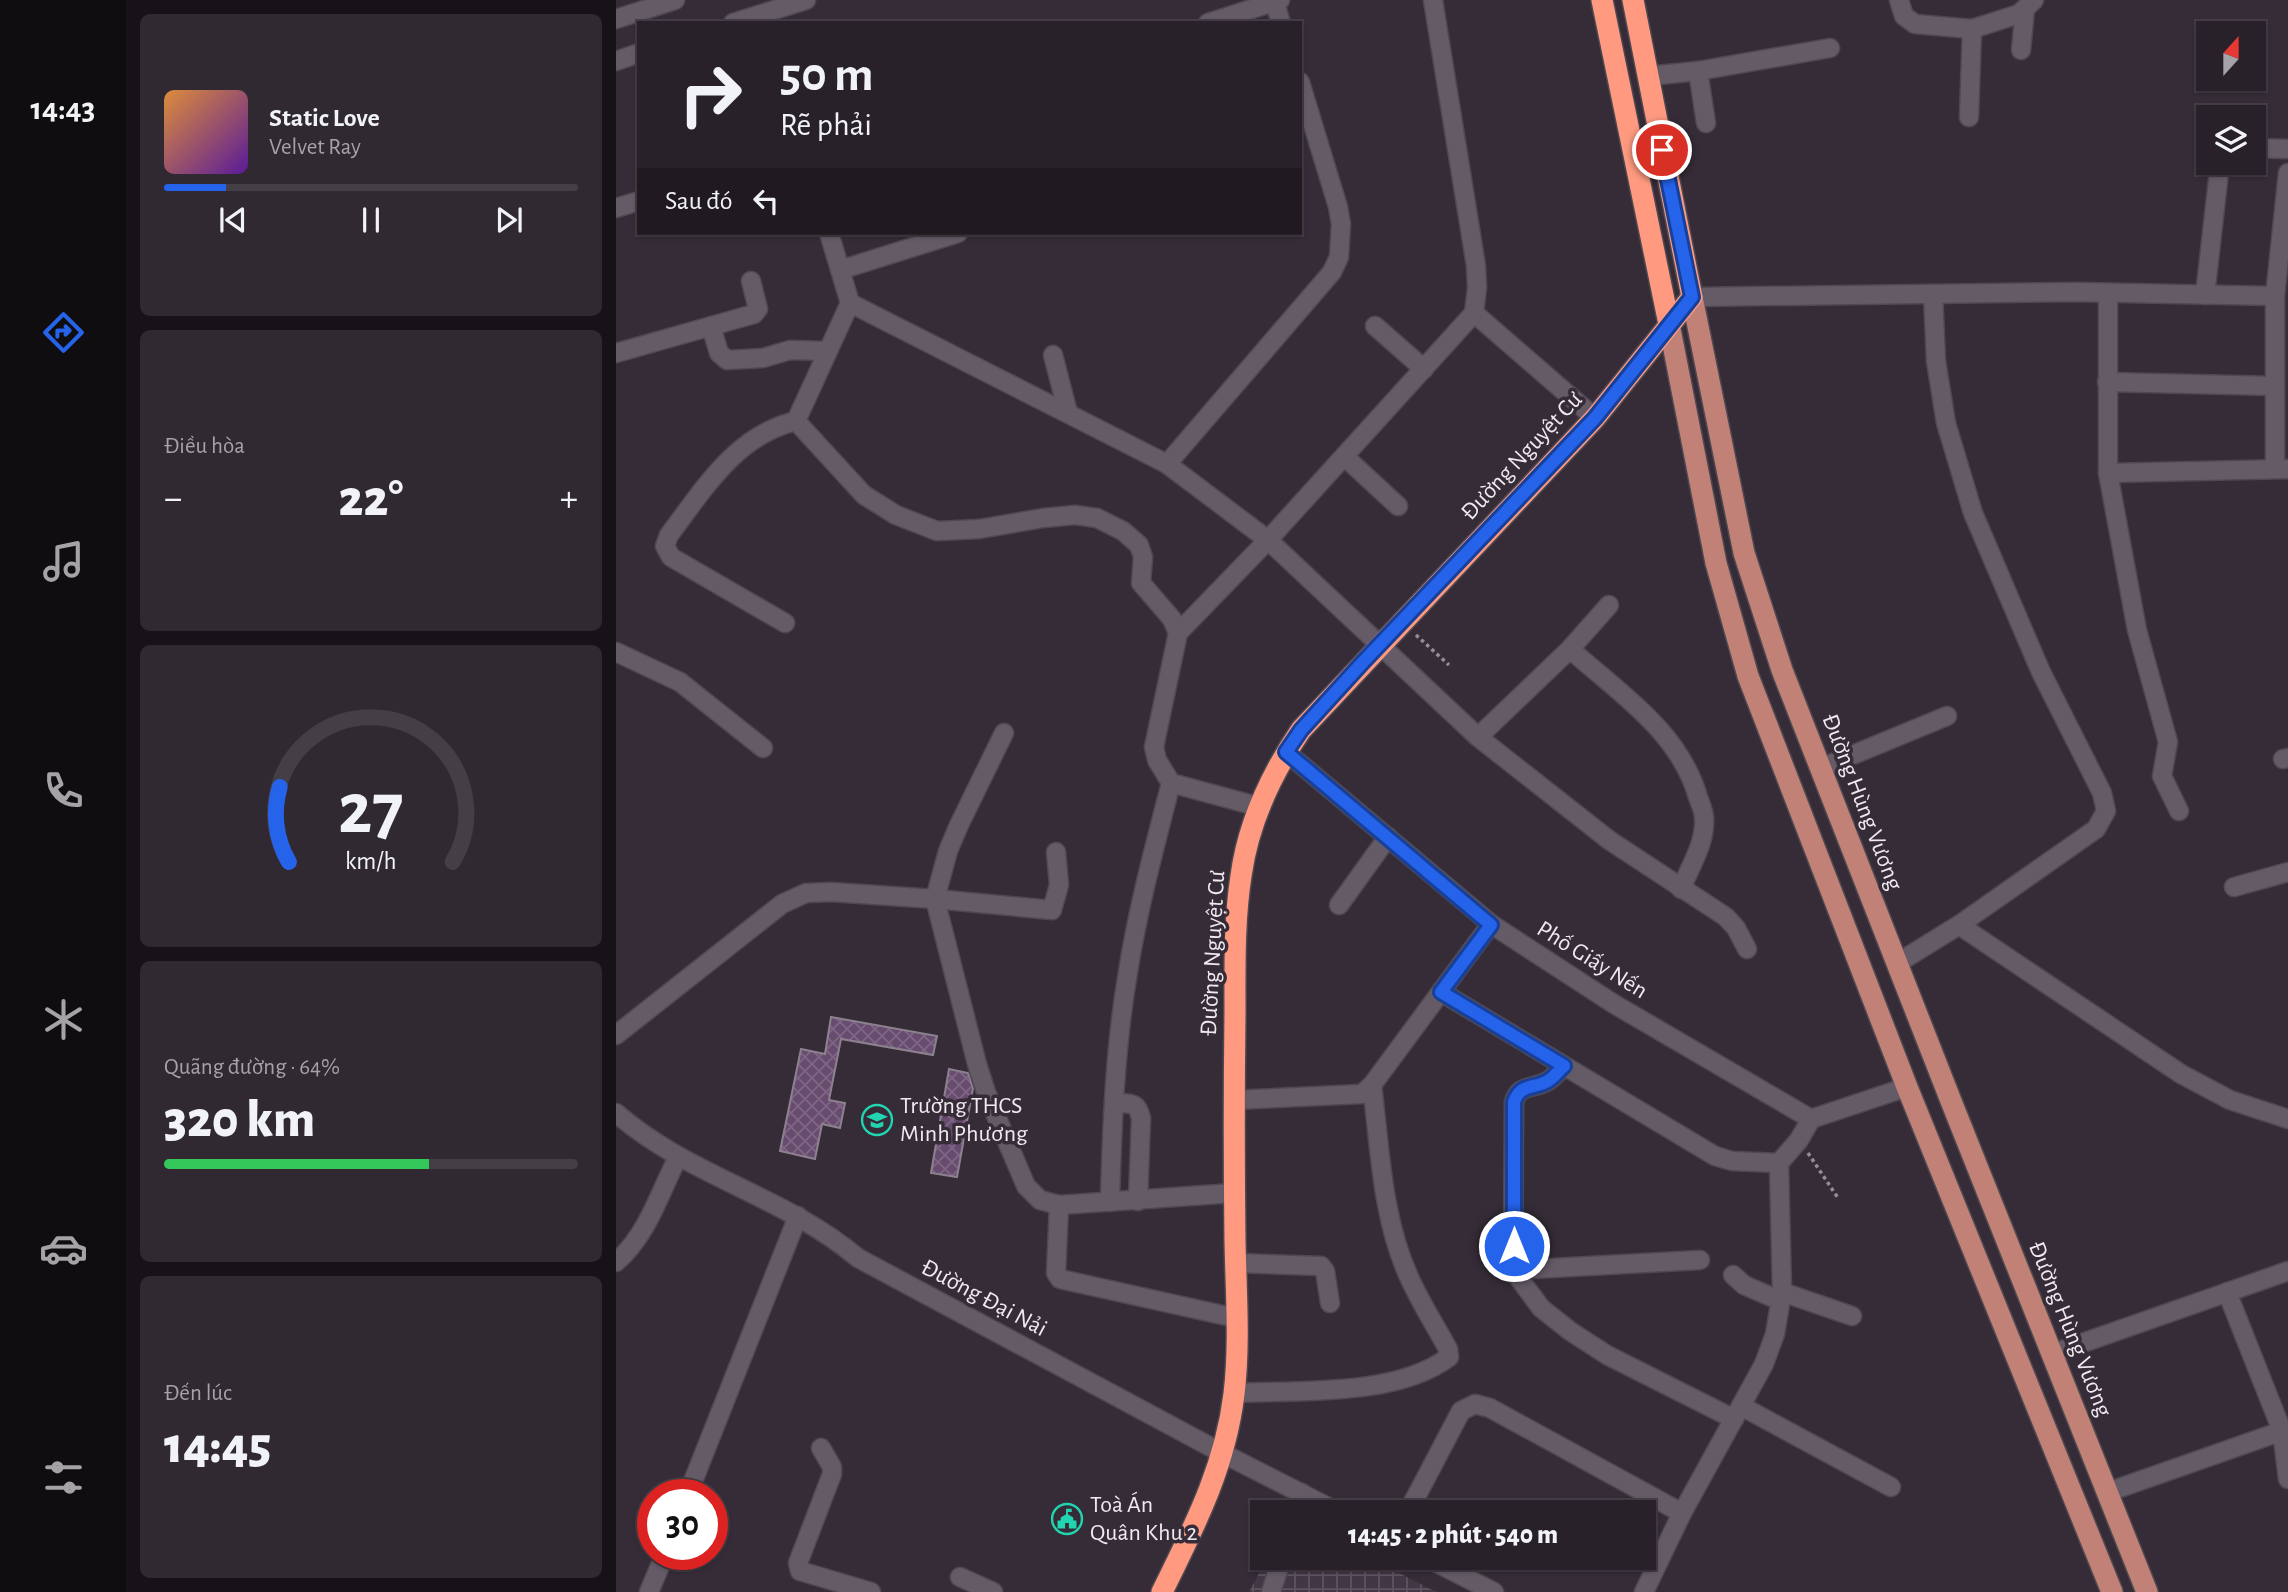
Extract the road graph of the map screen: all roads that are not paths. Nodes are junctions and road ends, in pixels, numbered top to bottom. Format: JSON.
{"nodes":[{"id":1,"x":675,"y":0,"type":"edge"},
{"id":2,"x":806,"y":0,"type":"edge"},
{"id":3,"x":1433,"y":0,"type":"edge"},
{"id":4,"x":1602,"y":0,"type":"edge"},
{"id":5,"x":1633,"y":0,"type":"edge"},
{"id":6,"x":1899,"y":0,"type":"edge"},
{"id":7,"x":1276,"y":1,"type":"edge"},
{"id":8,"x":2029,"y":5,"type":"edge"},
{"id":9,"x":760,"y":12,"type":"edge"},
{"id":10,"x":616,"y":19,"type":"edge"},
{"id":11,"x":738,"y":21,"type":"edge"},
{"id":12,"x":1214,"y":21,"type":"edge"},
{"id":13,"x":1281,"y":21,"type":"edge"},
{"id":14,"x":1972,"y":29,"type":"junction"},
{"id":15,"x":1830,"y":48,"type":"dead end"},
{"id":16,"x":2021,"y":50,"type":"dead end"},
{"id":17,"x":637,"y":54,"type":"edge"},
{"id":18,"x":616,"y":61,"type":"edge"},
{"id":19,"x":1698,"y":71,"type":"junction"},
{"id":20,"x":1648,"y":76,"type":"junction"},
{"id":21,"x":1302,"y":94,"type":"edge"},
{"id":22,"x":1969,"y":117,"type":"dead end"},
{"id":23,"x":1706,"y":123,"type":"dead end"},
{"id":24,"x":1307,"y":124,"type":"edge"},
{"id":25,"x":2266,"y":148,"type":"edge"},
{"id":26,"x":2288,"y":149,"type":"edge"},
{"id":27,"x":2288,"y":173,"type":"edge"},
{"id":28,"x":2219,"y":175,"type":"edge"},
{"id":29,"x":637,"y":202,"type":"edge"},
{"id":30,"x":616,"y":208,"type":"edge"},
{"id":31,"x":830,"y":235,"type":"edge"},
{"id":32,"x":952,"y":235,"type":"edge"},
{"id":33,"x":841,"y":270,"type":"junction"},
{"id":34,"x":751,"y":281,"type":"dead end"},
{"id":35,"x":2108,"y":293,"type":"junction"},
{"id":36,"x":1933,"y":294,"type":"junction"},
{"id":37,"x":2205,"y":295,"type":"junction"},
{"id":38,"x":2275,"y":296,"type":"junction"},
{"id":39,"x":1692,"y":297,"type":"junction"},
{"id":40,"x":850,"y":303,"type":"junction"},
{"id":41,"x":1474,"y":313,"type":"junction"},
{"id":42,"x":1669,"y":324,"type":"junction"},
{"id":43,"x":711,"y":326,"type":"junction"},
{"id":44,"x":1375,"y":326,"type":"dead end"},
{"id":45,"x":826,"y":351,"type":"junction"},
{"id":46,"x":616,"y":353,"type":"edge"},
{"id":47,"x":1053,"y":355,"type":"dead end"},
{"id":48,"x":1424,"y":369,"type":"junction"},
{"id":49,"x":2107,"y":382,"type":"junction"},
{"id":50,"x":2275,"y":386,"type":"junction"},
{"id":51,"x":1068,"y":413,"type":"junction"},
{"id":52,"x":1595,"y":418,"type":"junction"},
{"id":53,"x":796,"y":421,"type":"junction"},
{"id":54,"x":1345,"y":457,"type":"junction"},
{"id":55,"x":1167,"y":464,"type":"junction"},
{"id":56,"x":2281,"y":469,"type":"edge"},
{"id":57,"x":2108,"y":473,"type":"junction"},
{"id":58,"x":1398,"y":506,"type":"dead end"},
{"id":59,"x":1268,"y":540,"type":"junction"},
{"id":60,"x":1609,"y":605,"type":"dead end"},
{"id":61,"x":785,"y":623,"type":"dead end"},
{"id":62,"x":1178,"y":633,"type":"junction"},
{"id":63,"x":1379,"y":645,"type":"junction"},
{"id":64,"x":1570,"y":649,"type":"junction"},
{"id":65,"x":616,"y":652,"type":"edge"},
{"id":66,"x":1947,"y":716,"type":"dead end"},
{"id":67,"x":1004,"y":733,"type":"dead end"},
{"id":68,"x":1478,"y":737,"type":"junction"},
{"id":69,"x":764,"y":748,"type":"dead end"},
{"id":70,"x":1286,"y":752,"type":"junction"},
{"id":71,"x":1821,"y":768,"type":"junction"},
{"id":72,"x":1171,"y":783,"type":"junction"},
{"id":73,"x":1260,"y":807,"type":"junction"},
{"id":74,"x":2179,"y":811,"type":"dead end"},
{"id":75,"x":1388,"y":837,"type":"junction"},
{"id":76,"x":1056,"y":852,"type":"dead end"},
{"id":77,"x":2288,"y":872,"type":"edge"},
{"id":78,"x":2234,"y":887,"type":"dead end"},
{"id":79,"x":1681,"y":889,"type":"junction"},
{"id":80,"x":935,"y":899,"type":"junction"},
{"id":81,"x":1339,"y":905,"type":"dead end"},
{"id":82,"x":1491,"y":925,"type":"junction"},
{"id":83,"x":1959,"y":925,"type":"junction"},
{"id":84,"x":1747,"y":949,"type":"dead end"},
{"id":85,"x":1896,"y":964,"type":"junction"},
{"id":86,"x":1441,"y":992,"type":"junction"},
{"id":87,"x":616,"y":1035,"type":"edge"},
{"id":88,"x":1564,"y":1066,"type":"junction"},
{"id":89,"x":1372,"y":1085,"type":"junction"},
{"id":90,"x":1908,"y":1087,"type":"junction"},
{"id":91,"x":1234,"y":1100,"type":"junction"},
{"id":92,"x":1951,"y":1101,"type":"junction"},
{"id":93,"x":1115,"y":1102,"type":"junction"},
{"id":94,"x":616,"y":1112,"type":"edge"},
{"id":95,"x":1919,"y":1113,"type":"junction"},
{"id":96,"x":1811,"y":1119,"type":"junction"},
{"id":97,"x":2288,"y":1119,"type":"edge"},
{"id":98,"x":678,"y":1157,"type":"junction"},
{"id":99,"x":1779,"y":1163,"type":"junction"},
{"id":100,"x":1234,"y":1193,"type":"junction"},
{"id":101,"x":1138,"y":1201,"type":"junction"},
{"id":102,"x":1110,"y":1202,"type":"junction"},
{"id":103,"x":1059,"y":1205,"type":"junction"},
{"id":104,"x":798,"y":1216,"type":"junction"},
{"id":105,"x":1700,"y":1260,"type":"dead end"},
{"id":106,"x":616,"y":1262,"type":"edge"},
{"id":107,"x":1236,"y":1263,"type":"junction"},
{"id":108,"x":1513,"y":1270,"type":"junction"},
{"id":109,"x":2288,"y":1271,"type":"edge"},
{"id":110,"x":1733,"y":1275,"type":"dead end"},
{"id":111,"x":2227,"y":1292,"type":"junction"},
{"id":112,"x":1781,"y":1296,"type":"junction"},
{"id":113,"x":1330,"y":1303,"type":"dead end"},
{"id":114,"x":1852,"y":1317,"type":"dead end"},
{"id":115,"x":1236,"y":1318,"type":"junction"},
{"id":116,"x":2051,"y":1354,"type":"junction"},
{"id":117,"x":1234,"y":1393,"type":"junction"},
{"id":118,"x":2288,"y":1410,"type":"edge"},
{"id":119,"x":1737,"y":1412,"type":"junction"},
{"id":120,"x":2285,"y":1442,"type":"edge"},
{"id":121,"x":821,"y":1448,"type":"dead end"},
{"id":122,"x":1223,"y":1453,"type":"junction"},
{"id":123,"x":694,"y":1479,"type":"edge"},
{"id":124,"x":2288,"y":1479,"type":"edge"},
{"id":125,"x":1891,"y":1487,"type":"dead end"},
{"id":126,"x":2108,"y":1492,"type":"junction"},
{"id":127,"x":1302,"y":1493,"type":"junction"},
{"id":128,"x":1300,"y":1500,"type":"edge"},
{"id":129,"x":1315,"y":1500,"type":"edge"},
{"id":130,"x":1414,"y":1500,"type":"edge"},
{"id":131,"x":1682,"y":1513,"type":"junction"},
{"id":132,"x":658,"y":1570,"type":"edge"},
{"id":133,"x":1278,"y":1570,"type":"edge"},
{"id":134,"x":1450,"y":1570,"type":"edge"},
{"id":135,"x":960,"y":1577,"type":"dead end"},
{"id":136,"x":834,"y":1587,"type":"edge"},
{"id":137,"x":649,"y":1592,"type":"edge"},
{"id":138,"x":871,"y":1592,"type":"edge"},
{"id":139,"x":993,"y":1592,"type":"edge"},
{"id":140,"x":1162,"y":1592,"type":"edge"},
{"id":141,"x":1271,"y":1592,"type":"edge"},
{"id":142,"x":1493,"y":1592,"type":"edge"},
{"id":143,"x":1644,"y":1592,"type":"edge"},
{"id":144,"x":2112,"y":1592,"type":"edge"},
{"id":145,"x":2147,"y":1592,"type":"edge"}],
"edges":[{"from":1,"to":10,"type":"street"},
{"from":2,"to":9,"type":"street"},
{"from":3,"to":41,"type":"street"},
{"from":4,"to":42,"type":"highway"},
{"from":5,"to":20,"type":"highway","name":"Đường Hùng Vương"},
{"from":6,"to":14,"type":"street"},
{"from":7,"to":12,"type":"street"},
{"from":7,"to":13,"type":"street"},
{"from":8,"to":14,"type":"street"},
{"from":8,"to":16,"type":"street"},
{"from":9,"to":11,"type":"street"},
{"from":14,"to":22,"type":"street"},
{"from":15,"to":19,"type":"street"},
{"from":17,"to":18,"type":"street"},
{"from":19,"to":20,"type":"street"},
{"from":19,"to":23,"type":"street"},
{"from":20,"to":39,"type":"highway","name":"Đường Hùng Vương"},
{"from":21,"to":24,"type":"street"},
{"from":24,"to":55,"type":"street"},
{"from":25,"to":26,"type":"street"},
{"from":27,"to":38,"type":"street"},
{"from":28,"to":37,"type":"street"},
{"from":29,"to":30,"type":"street"},
{"from":31,"to":33,"type":"street"},
{"from":32,"to":33,"type":"street"},
{"from":33,"to":40,"type":"street"},
{"from":34,"to":43,"type":"street"},
{"from":35,"to":36,"type":"street"},
{"from":35,"to":37,"type":"street"},
{"from":35,"to":49,"type":"street"},
{"from":36,"to":39,"type":"street"},
{"from":36,"to":83,"type":"street"},
{"from":37,"to":38,"type":"street"},
{"from":38,"to":50,"type":"street"},
{"from":39,"to":42,"type":"highway","name":"Đường Nguyệt Cư"},
{"from":39,"to":71,"type":"main road","name":"Đường Hùng Vương"},
{"from":40,"to":45,"type":"street"},
{"from":40,"to":51,"type":"street"},
{"from":41,"to":48,"type":"street"},
{"from":41,"to":52,"type":"street"},
{"from":42,"to":52,"type":"highway","name":"Đường Nguyệt Cư"},
{"from":42,"to":90,"type":"main road"},
{"from":43,"to":45,"type":"street"},
{"from":43,"to":46,"type":"street"},
{"from":44,"to":48,"type":"street"},
{"from":45,"to":53,"type":"street"},
{"from":47,"to":51,"type":"street"},
{"from":48,"to":54,"type":"street"},
{"from":49,"to":50,"type":"street"},
{"from":49,"to":57,"type":"street"},
{"from":50,"to":56,"type":"street"},
{"from":51,"to":55,"type":"street"},
{"from":52,"to":63,"type":"highway","name":"Đường Nguyệt Cư"},
{"from":53,"to":61,"type":"street"},
{"from":53,"to":62,"type":"street"},
{"from":54,"to":58,"type":"street"},
{"from":54,"to":59,"type":"street"},
{"from":55,"to":59,"type":"street"},
{"from":56,"to":57,"type":"street"},
{"from":57,"to":74,"type":"street"},
{"from":59,"to":62,"type":"street"},
{"from":59,"to":63,"type":"street"},
{"from":60,"to":64,"type":"street"},
{"from":62,"to":72,"type":"street"},
{"from":63,"to":68,"type":"street"},
{"from":63,"to":70,"type":"highway","name":"Đường Nguyệt Cư"},
{"from":64,"to":68,"type":"street"},
{"from":64,"to":79,"type":"street"},
{"from":65,"to":69,"type":"street"},
{"from":66,"to":71,"type":"street"},
{"from":67,"to":80,"type":"street"},
{"from":68,"to":79,"type":"street"},
{"from":70,"to":73,"type":"highway","name":"Đường Nguyệt Cư"},
{"from":70,"to":75,"type":"street","name":"Phố Giấy Nến"},
{"from":71,"to":85,"type":"main road","name":"Đường Hùng Vương"},
{"from":72,"to":73,"type":"street"},
{"from":72,"to":93,"type":"street"},
{"from":73,"to":91,"type":"highway","name":"Đường Nguyệt Cư"},
{"from":75,"to":81,"type":"street"},
{"from":75,"to":82,"type":"street","name":"Phố Giấy Nến"},
{"from":76,"to":80,"type":"street"},
{"from":77,"to":78,"type":"street"},
{"from":79,"to":84,"type":"street"},
{"from":80,"to":87,"type":"street"},
{"from":80,"to":103,"type":"street"},
{"from":82,"to":86,"type":"street"},
{"from":82,"to":96,"type":"street","name":"Phố Giấy Nến"},
{"from":83,"to":85,"type":"street"},
{"from":83,"to":97,"type":"street"},
{"from":85,"to":92,"type":"main road","name":"Đường Hùng Vương"},
{"from":86,"to":88,"type":"street"},
{"from":86,"to":89,"type":"street"},
{"from":88,"to":99,"type":"street"},
{"from":88,"to":108,"type":"street"},
{"from":89,"to":91,"type":"street"},
{"from":89,"to":117,"type":"street"},
{"from":90,"to":95,"type":"main road"},
{"from":90,"to":96,"type":"street"},
{"from":91,"to":100,"type":"highway","name":"Đường Nguyệt Cư"},
{"from":92,"to":95,"type":"main road"},
{"from":92,"to":116,"type":"main road","name":"Đường Hùng Vương"},
{"from":93,"to":101,"type":"street"},
{"from":93,"to":102,"type":"street"},
{"from":94,"to":98,"type":"street","name":"Đường Đại Nải"},
{"from":95,"to":144,"type":"main road"},
{"from":96,"to":99,"type":"street"},
{"from":98,"to":104,"type":"street","name":"Đường Đại Nải"},
{"from":98,"to":106,"type":"street"},
{"from":99,"to":112,"type":"street"},
{"from":100,"to":101,"type":"street"},
{"from":100,"to":107,"type":"highway","name":"Đường Nguyệt Cư"},
{"from":101,"to":102,"type":"street"},
{"from":102,"to":103,"type":"street"},
{"from":103,"to":115,"type":"street"},
{"from":104,"to":122,"type":"street","name":"Đường Đại Nải"},
{"from":104,"to":123,"type":"street"},
{"from":105,"to":108,"type":"street"},
{"from":107,"to":113,"type":"street"},
{"from":107,"to":115,"type":"highway","name":"Đường Nguyệt Cư"},
{"from":108,"to":119,"type":"street"},
{"from":109,"to":111,"type":"street"},
{"from":110,"to":112,"type":"street"},
{"from":111,"to":116,"type":"street"},
{"from":111,"to":120,"type":"street"},
{"from":112,"to":114,"type":"street"},
{"from":112,"to":119,"type":"street"},
{"from":115,"to":117,"type":"highway","name":"Đường Nguyệt Cư"},
{"from":116,"to":126,"type":"main road","name":"Đường Hùng Vương"},
{"from":117,"to":122,"type":"highway","name":"Đường Nguyệt Cư"},
{"from":118,"to":120,"type":"street"},
{"from":119,"to":125,"type":"street"},
{"from":119,"to":131,"type":"street"},
{"from":120,"to":124,"type":"street"},
{"from":120,"to":126,"type":"street"},
{"from":121,"to":136,"type":"street"},
{"from":122,"to":127,"type":"street","name":"Đường Đại Nải"},
{"from":122,"to":140,"type":"highway","name":"Đường Nguyệt Cư"},
{"from":126,"to":145,"type":"main road","name":"Đường Hùng Vương"},
{"from":127,"to":128,"type":"street"},
{"from":127,"to":129,"type":"street","name":"Đường Đại Nải"},
{"from":130,"to":131,"type":"street"},
{"from":131,"to":143,"type":"street"},
{"from":132,"to":137,"type":"street"},
{"from":133,"to":141,"type":"street"},
{"from":134,"to":142,"type":"street"},
{"from":135,"to":139,"type":"street"},
{"from":136,"to":138,"type":"street"}]}
